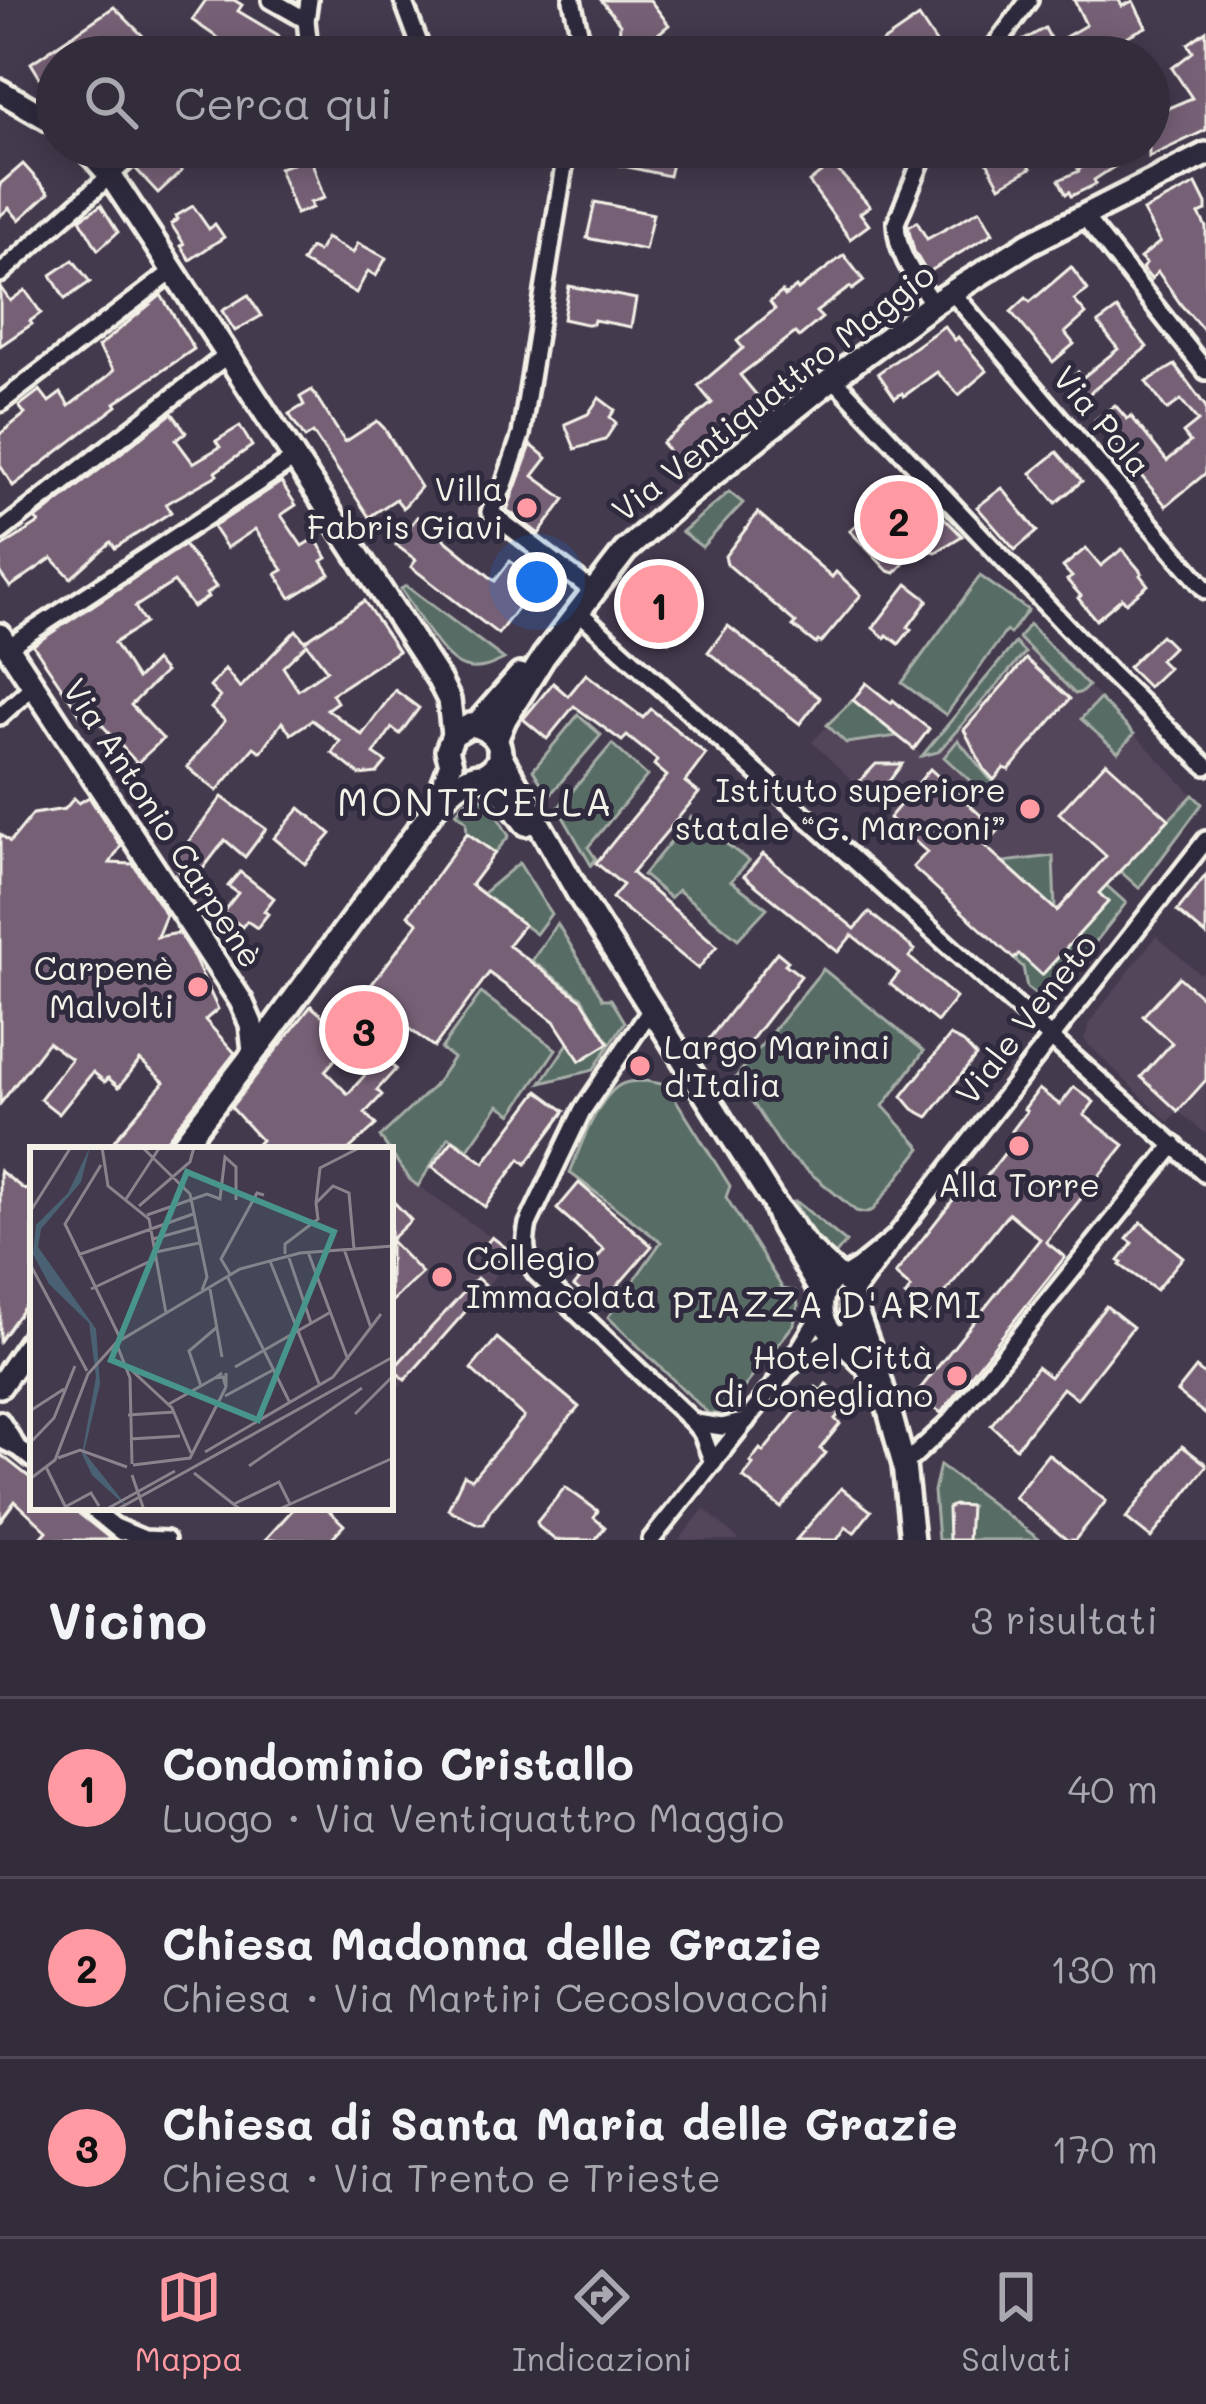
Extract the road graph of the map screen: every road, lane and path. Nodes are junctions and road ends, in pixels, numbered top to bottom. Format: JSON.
{"nodes":[{"id":1,"x":271,"y":0,"type":"edge"},
{"id":2,"x":309,"y":0,"type":"edge"},
{"id":3,"x":403,"y":0,"type":"edge"},
{"id":4,"x":572,"y":0,"type":"edge"},
{"id":5,"x":1029,"y":0,"type":"edge"},
{"id":6,"x":306,"y":20,"type":"junction"},
{"id":7,"x":308,"y":36,"type":"edge"},
{"id":8,"x":416,"y":36,"type":"edge"},
{"id":9,"x":580,"y":36,"type":"edge"},
{"id":10,"x":1002,"y":36,"type":"edge"},
{"id":11,"x":0,"y":91,"type":"edge"},
{"id":12,"x":36,"y":112,"type":"edge"},
{"id":13,"x":1206,"y":154,"type":"edge"},
{"id":14,"x":103,"y":168,"type":"edge"},
{"id":15,"x":119,"y":168,"type":"edge"},
{"id":16,"x":564,"y":168,"type":"edge"},
{"id":17,"x":918,"y":168,"type":"edge"},
{"id":18,"x":110,"y":176,"type":"junction"},
{"id":19,"x":1083,"y":215,"type":"junction"},
{"id":20,"x":173,"y":271,"type":"junction"},
{"id":21,"x":0,"y":274,"type":"edge"},
{"id":22,"x":942,"y":298,"type":"junction"},
{"id":23,"x":227,"y":355,"type":"junction"},
{"id":24,"x":1206,"y":371,"type":"edge"},
{"id":25,"x":833,"y":378,"type":"junction"},
{"id":26,"x":0,"y":404,"type":"edge"},
{"id":27,"x":294,"y":459,"type":"junction"},
{"id":28,"x":0,"y":532,"type":"edge"},
{"id":29,"x":1206,"y":590,"type":"edge"},
{"id":30,"x":594,"y":592,"type":"junction"},
{"id":31,"x":579,"y":612,"type":"junction"},
{"id":32,"x":4,"y":641,"type":"edge"},
{"id":33,"x":544,"y":656,"type":"junction"},
{"id":34,"x":33,"y":686,"type":"junction"},
{"id":35,"x":0,"y":716,"type":"edge"},
{"id":36,"x":476,"y":724,"type":"junction"},
{"id":37,"x":453,"y":735,"type":"junction"},
{"id":38,"x":498,"y":746,"type":"junction"},
{"id":39,"x":451,"y":764,"type":"junction"},
{"id":40,"x":1206,"y":766,"type":"edge"},
{"id":41,"x":478,"y":775,"type":"junction"},
{"id":42,"x":434,"y":808,"type":"junction"},
{"id":43,"x":1206,"y":840,"type":"edge"},
{"id":44,"x":581,"y":898,"type":"junction"},
{"id":45,"x":241,"y":1001,"type":"junction"},
{"id":46,"x":289,"y":1006,"type":"junction"},
{"id":47,"x":650,"y":1011,"type":"junction"},
{"id":48,"x":1049,"y":1037,"type":"junction"},
{"id":49,"x":254,"y":1052,"type":"junction"},
{"id":50,"x":1174,"y":1145,"type":"junction"},
{"id":51,"x":181,"y":1147,"type":"edge"},
{"id":52,"x":1206,"y":1174,"type":"edge"},
{"id":53,"x":773,"y":1202,"type":"junction"},
{"id":54,"x":846,"y":1288,"type":"junction"},
{"id":55,"x":823,"y":1302,"type":"junction"},
{"id":56,"x":836,"y":1336,"type":"junction"},
{"id":57,"x":30,"y":1342,"type":"edge"},
{"id":58,"x":787,"y":1370,"type":"junction"},
{"id":59,"x":3,"y":1377,"type":"edge"},
{"id":60,"x":887,"y":1403,"type":"junction"},
{"id":61,"x":0,"y":1420,"type":"edge"},
{"id":62,"x":746,"y":1421,"type":"junction"},
{"id":63,"x":693,"y":1422,"type":"junction"},
{"id":64,"x":0,"y":1439,"type":"edge"},
{"id":65,"x":18,"y":1448,"type":"junction"},
{"id":66,"x":30,"y":1458,"type":"edge"},
{"id":67,"x":713,"y":1463,"type":"junction"},
{"id":68,"x":904,"y":1465,"type":"junction"},
{"id":69,"x":95,"y":1510,"type":"edge"},
{"id":70,"x":115,"y":1527,"type":"junction"},
{"id":71,"x":130,"y":1540,"type":"edge"},
{"id":72,"x":166,"y":1540,"type":"edge"},
{"id":73,"x":652,"y":1540,"type":"edge"},
{"id":74,"x":912,"y":1540,"type":"edge"}],
"edges":[{"from":1,"to":6,"type":"street"},
{"from":2,"to":6,"type":"street"},
{"from":3,"to":8,"type":"street"},
{"from":4,"to":9,"type":"street"},
{"from":5,"to":10,"type":"street"},
{"from":6,"to":7,"type":"street"},
{"from":11,"to":12,"type":"street"},
{"from":13,"to":19,"type":"street","name":"Via Ventiquattro Maggio"},
{"from":14,"to":18,"type":"street"},
{"from":15,"to":18,"type":"street"},
{"from":16,"to":30,"type":"street"},
{"from":17,"to":22,"type":"street","name":"Via Pola"},
{"from":18,"to":20,"type":"street"},
{"from":18,"to":21,"type":"street"},
{"from":19,"to":22,"type":"street","name":"Via Ventiquattro Maggio"},
{"from":19,"to":24,"type":"street"},
{"from":20,"to":23,"type":"street"},
{"from":20,"to":26,"type":"street"},
{"from":22,"to":25,"type":"street","name":"Via Ventiquattro Maggio"},
{"from":22,"to":29,"type":"street","name":"Via Pola"},
{"from":23,"to":27,"type":"street"},
{"from":23,"to":28,"type":"street"},
{"from":25,"to":30,"type":"street","name":"Via Ventiquattro Maggio"},
{"from":25,"to":40,"type":"street"},
{"from":27,"to":32,"type":"street"},
{"from":27,"to":37,"type":"street"},
{"from":30,"to":31,"type":"street","name":"Via Ventiquattro Maggio"},
{"from":31,"to":33,"type":"street","name":"Via Ventiquattro Maggio"},
{"from":31,"to":48,"type":"street"},
{"from":32,"to":34,"type":"street","name":"Via Antonio Carpenè"},
{"from":33,"to":36,"type":"street","name":"Via Ventiquattro Maggio"},
{"from":33,"to":38,"type":"street","name":"Via Ventiquattro Maggio"},
{"from":34,"to":35,"type":"street"},
{"from":34,"to":45,"type":"street","name":"Via Antonio Carpenè"},
{"from":36,"to":37,"type":"street"},
{"from":36,"to":38,"type":"street"},
{"from":37,"to":39,"type":"street"},
{"from":38,"to":41,"type":"street"},
{"from":38,"to":44,"type":"street"},
{"from":39,"to":41,"type":"street"},
{"from":39,"to":42,"type":"street"},
{"from":41,"to":42,"type":"street"},
{"from":41,"to":44,"type":"street"},
{"from":42,"to":46,"type":"street"},
{"from":43,"to":48,"type":"street","name":"Viale Veneto"},
{"from":44,"to":47,"type":"street"},
{"from":45,"to":46,"type":"street"},
{"from":45,"to":49,"type":"street","name":"Via Antonio Carpenè"},
{"from":46,"to":49,"type":"street"},
{"from":47,"to":53,"type":"street"},
{"from":47,"to":63,"type":"street"},
{"from":48,"to":50,"type":"street"},
{"from":48,"to":54,"type":"street","name":"Viale Veneto"},
{"from":49,"to":51,"type":"street"},
{"from":50,"to":52,"type":"street"},
{"from":50,"to":68,"type":"street"},
{"from":53,"to":54,"type":"street"},
{"from":53,"to":55,"type":"street"},
{"from":54,"to":55,"type":"street"},
{"from":54,"to":56,"type":"street"},
{"from":54,"to":60,"type":"street"},
{"from":55,"to":56,"type":"street"},
{"from":55,"to":58,"type":"street"},
{"from":56,"to":58,"type":"street"},
{"from":56,"to":60,"type":"street"},
{"from":57,"to":59,"type":"street"},
{"from":58,"to":62,"type":"street"},
{"from":60,"to":68,"type":"street"},
{"from":61,"to":65,"type":"street"},
{"from":62,"to":63,"type":"street"},
{"from":62,"to":67,"type":"street"},
{"from":63,"to":67,"type":"street"},
{"from":64,"to":65,"type":"street"},
{"from":65,"to":66,"type":"street"},
{"from":67,"to":73,"type":"street"},
{"from":68,"to":74,"type":"street"},
{"from":69,"to":70,"type":"street"},
{"from":70,"to":71,"type":"street"},
{"from":70,"to":72,"type":"street"}]}
